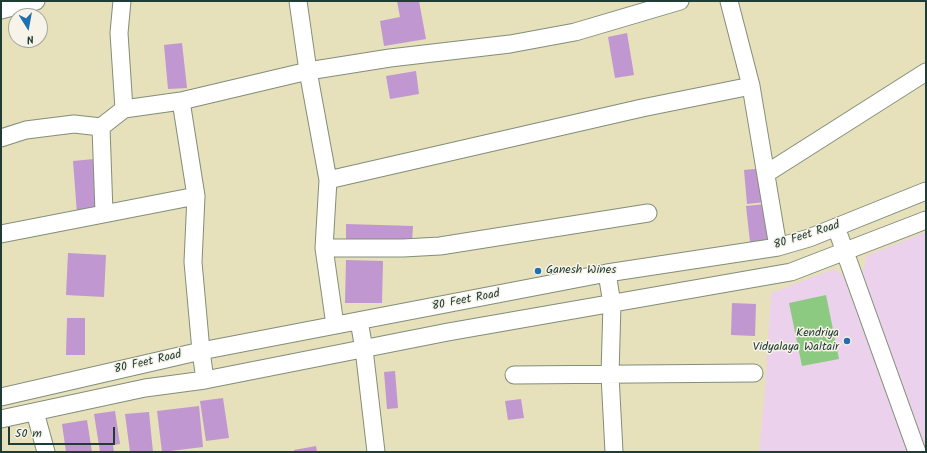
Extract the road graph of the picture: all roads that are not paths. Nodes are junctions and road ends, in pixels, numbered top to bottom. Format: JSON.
{"nodes":[{"id":1,"x":36,"y":1,"type":"edge"},
{"id":2,"x":122,"y":1,"type":"edge"},
{"id":3,"x":298,"y":1,"type":"edge"},
{"id":4,"x":680,"y":1,"type":"edge"},
{"id":5,"x":729,"y":1,"type":"edge"},
{"id":6,"x":1,"y":10,"type":"edge"},
{"id":7,"x":308,"y":71,"type":"junction"},
{"id":8,"x":926,"y":72,"type":"edge"},
{"id":9,"x":751,"y":86,"type":"junction"},
{"id":10,"x":181,"y":101,"type":"junction"},
{"id":11,"x":124,"y":109,"type":"junction"},
{"id":12,"x":101,"y":127,"type":"junction"},
{"id":13,"x":1,"y":138,"type":"edge"},
{"id":14,"x":767,"y":173,"type":"junction"},
{"id":15,"x":328,"y":180,"type":"junction"},
{"id":16,"x":926,"y":191,"type":"edge"},
{"id":17,"x":196,"y":196,"type":"junction"},
{"id":18,"x":104,"y":213,"type":"junction"},
{"id":19,"x":648,"y":213,"type":"dead end"},
{"id":20,"x":926,"y":220,"type":"edge"},
{"id":21,"x":836,"y":227,"type":"junction"},
{"id":22,"x":1,"y":234,"type":"edge"},
{"id":23,"x":778,"y":247,"type":"junction"},
{"id":24,"x":324,"y":248,"type":"junction"},
{"id":25,"x":845,"y":251,"type":"junction"},
{"id":26,"x":607,"y":273,"type":"junction"},
{"id":27,"x":612,"y":304,"type":"junction"},
{"id":28,"x":359,"y":321,"type":"junction"},
{"id":29,"x":335,"y":325,"type":"junction"},
{"id":30,"x":364,"y":349,"type":"junction"},
{"id":31,"x":201,"y":351,"type":"junction"},
{"id":32,"x":754,"y":373,"type":"dead end"},
{"id":33,"x":514,"y":375,"type":"dead end"},
{"id":34,"x":610,"y":375,"type":"junction"},
{"id":35,"x":205,"y":380,"type":"junction"},
{"id":36,"x":2,"y":394,"type":"edge"},
{"id":37,"x":35,"y":412,"type":"junction"},
{"id":38,"x":7,"y":418,"type":"edge"},
{"id":39,"x":46,"y":452,"type":"edge"},
{"id":40,"x":376,"y":452,"type":"edge"},
{"id":41,"x":614,"y":452,"type":"edge"},
{"id":42,"x":917,"y":452,"type":"edge"}],
"edges":[{"from":1,"to":6,"type":"street"},
{"from":2,"to":11,"type":"street"},
{"from":3,"to":7,"type":"street"},
{"from":4,"to":7,"type":"street"},
{"from":5,"to":9,"type":"street"},
{"from":7,"to":10,"type":"street"},
{"from":7,"to":15,"type":"street"},
{"from":8,"to":14,"type":"street"},
{"from":9,"to":14,"type":"street"},
{"from":9,"to":15,"type":"street"},
{"from":10,"to":11,"type":"street"},
{"from":10,"to":17,"type":"street"},
{"from":11,"to":12,"type":"street"},
{"from":12,"to":13,"type":"street"},
{"from":12,"to":18,"type":"street"},
{"from":14,"to":23,"type":"street"},
{"from":15,"to":24,"type":"street"},
{"from":16,"to":21,"type":"street","name":"80 Feet Road"},
{"from":17,"to":18,"type":"street"},
{"from":17,"to":31,"type":"street"},
{"from":18,"to":22,"type":"street"},
{"from":19,"to":24,"type":"street"},
{"from":20,"to":25,"type":"street","name":"80 Feet Road"},
{"from":21,"to":23,"type":"street","name":"80 Feet Road"},
{"from":21,"to":25,"type":"street"},
{"from":23,"to":26,"type":"street","name":"80 Feet Road"},
{"from":24,"to":29,"type":"street"},
{"from":25,"to":27,"type":"street","name":"80 Feet Road"},
{"from":25,"to":42,"type":"street"},
{"from":26,"to":27,"type":"street"},
{"from":26,"to":28,"type":"street","name":"80 Feet Road"},
{"from":27,"to":30,"type":"street","name":"80 Feet Road"},
{"from":27,"to":34,"type":"street"},
{"from":28,"to":29,"type":"street","name":"80 Feet Road"},
{"from":28,"to":30,"type":"street"},
{"from":29,"to":31,"type":"street","name":"80 Feet Road"},
{"from":30,"to":35,"type":"street","name":"80 Feet Road"},
{"from":30,"to":40,"type":"street"},
{"from":31,"to":35,"type":"street"},
{"from":31,"to":36,"type":"street","name":"80 Feet Road"},
{"from":32,"to":34,"type":"street"},
{"from":33,"to":34,"type":"street"},
{"from":34,"to":41,"type":"street"},
{"from":35,"to":37,"type":"street","name":"80 Feet Road"},
{"from":36,"to":38,"type":"street"},
{"from":37,"to":38,"type":"street","name":"80 Feet Road"},
{"from":37,"to":39,"type":"street"}]}
